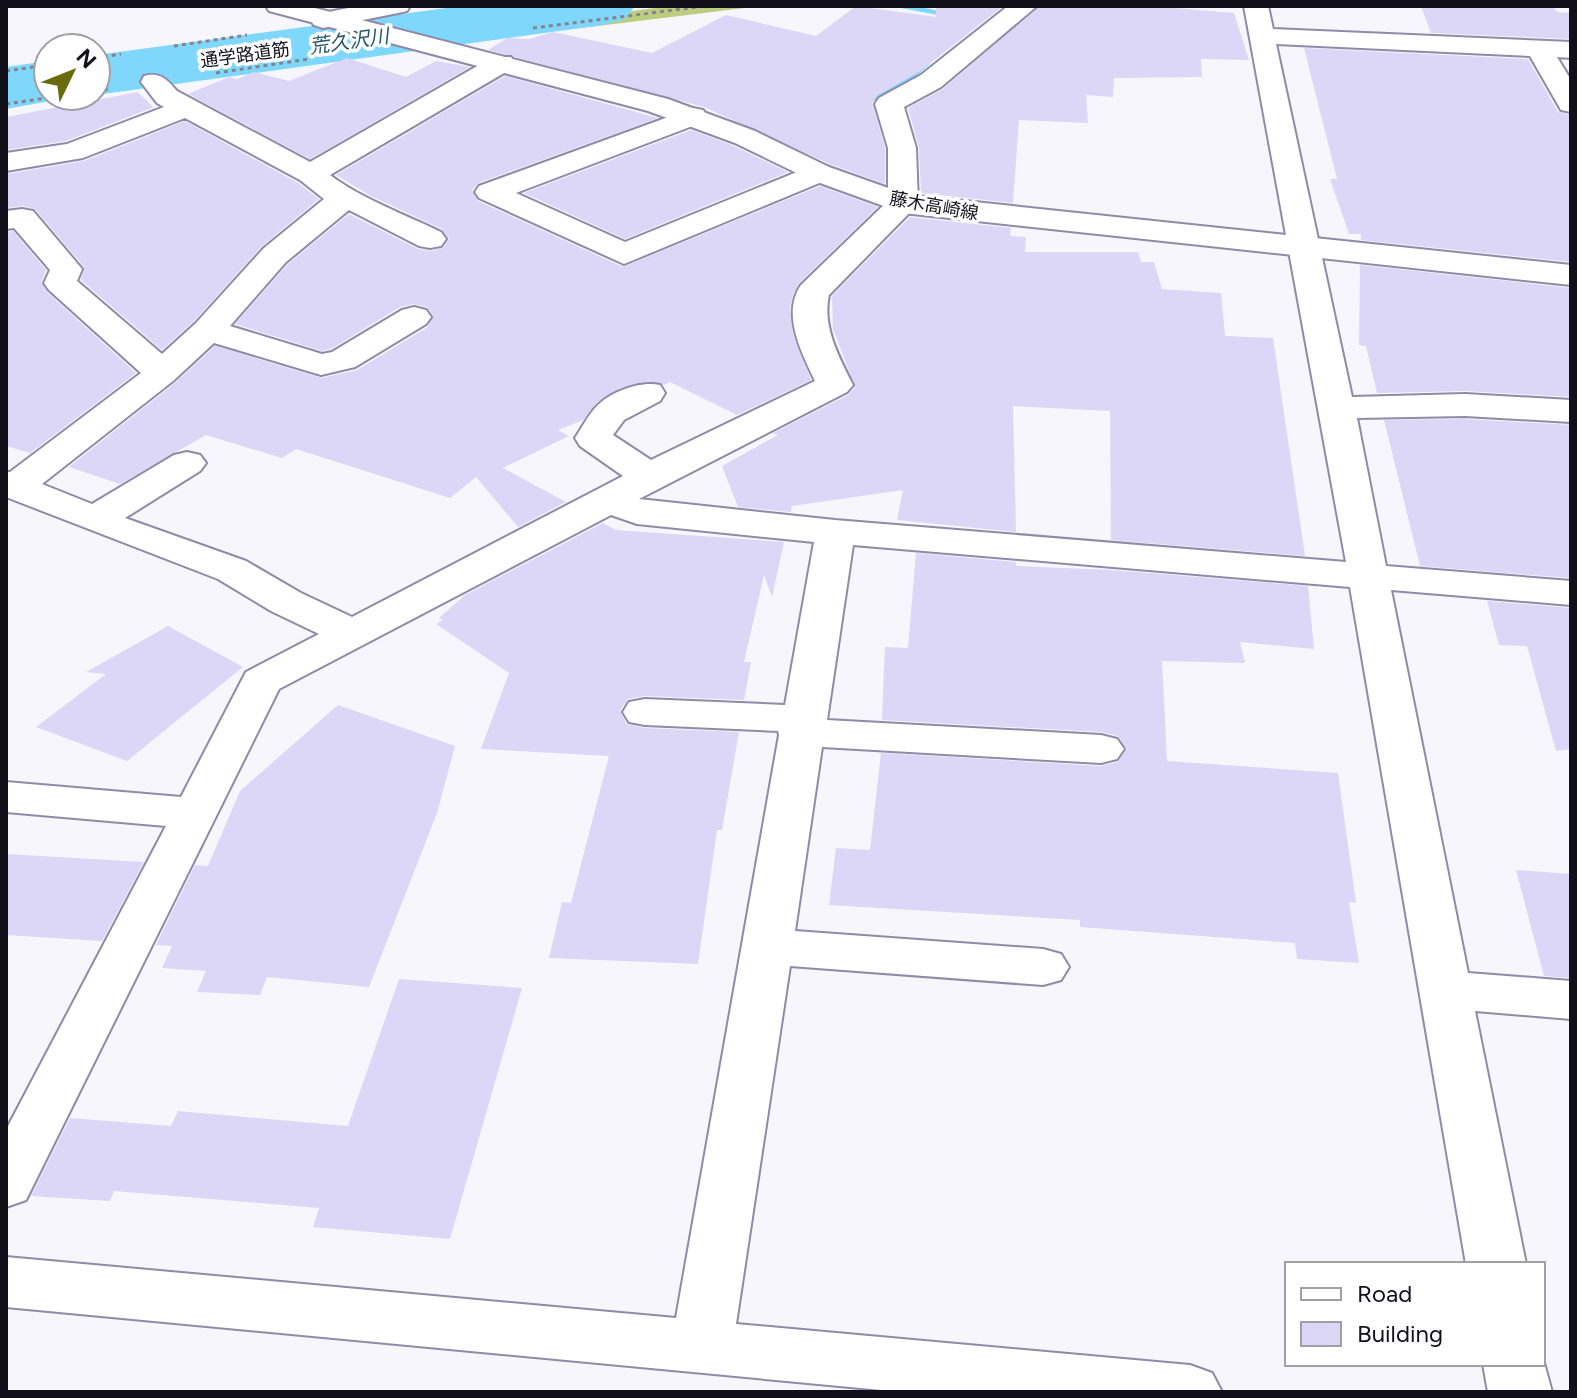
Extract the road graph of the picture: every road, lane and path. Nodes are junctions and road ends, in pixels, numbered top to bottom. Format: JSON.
{"nodes":[{"id":1,"x":278,"y":6,"type":"edge"},
{"id":2,"x":398,"y":6,"type":"edge"},
{"id":3,"x":706,"y":6,"type":"edge"},
{"id":4,"x":1025,"y":6,"type":"edge"},
{"id":5,"x":331,"y":21,"type":"junction"},
{"id":6,"x":1258,"y":21,"type":"edge"},
{"id":7,"x":531,"y":28,"type":"dead end"},
{"id":8,"x":171,"y":47,"type":"dead end"},
{"id":9,"x":1539,"y":48,"type":"junction"},
{"id":10,"x":1571,"y":50,"type":"edge"},
{"id":11,"x":126,"y":53,"type":"dead end"},
{"id":12,"x":112,"y":55,"type":"edge"},
{"id":13,"x":322,"y":57,"type":"dead end"},
{"id":14,"x":502,"y":63,"type":"junction"},
{"id":15,"x":32,"y":67,"type":"edge"},
{"id":16,"x":6,"y":71,"type":"edge"},
{"id":17,"x":154,"y":82,"type":"junction"},
{"id":18,"x":112,"y":89,"type":"edge"},
{"id":19,"x":32,"y":100,"type":"edge"},
{"id":20,"x":6,"y":104,"type":"edge"},
{"id":21,"x":1571,"y":104,"type":"edge"},
{"id":22,"x":186,"y":108,"type":"junction"},
{"id":23,"x":693,"y":116,"type":"junction"},
{"id":24,"x":6,"y":162,"type":"edge"},
{"id":25,"x":819,"y":173,"type":"junction"},
{"id":26,"x":310,"y":174,"type":"junction"},
{"id":27,"x":343,"y":199,"type":"junction"},
{"id":28,"x":903,"y":204,"type":"junction"},
{"id":29,"x":6,"y":220,"type":"edge"},
{"id":30,"x":430,"y":239,"type":"dead end"},
{"id":31,"x":1302,"y":248,"type":"junction"},
{"id":32,"x":1571,"y":275,"type":"edge"},
{"id":33,"x":414,"y":317,"type":"dead end"},
{"id":34,"x":208,"y":330,"type":"junction"},
{"id":35,"x":161,"y":374,"type":"junction"},
{"id":36,"x":647,"y":393,"type":"dead end"},
{"id":37,"x":1337,"y":408,"type":"junction"},
{"id":38,"x":1571,"y":411,"type":"edge"},
{"id":39,"x":187,"y":463,"type":"dead end"},
{"id":40,"x":649,"y":476,"type":"junction"},
{"id":41,"x":11,"y":485,"type":"edge"},
{"id":42,"x":610,"y":500,"type":"junction"},
{"id":43,"x":97,"y":518,"type":"junction"},
{"id":44,"x":835,"y":532,"type":"junction"},
{"id":45,"x":1367,"y":576,"type":"junction"},
{"id":46,"x":1571,"y":593,"type":"edge"},
{"id":47,"x":351,"y":633,"type":"junction"},
{"id":48,"x":645,"y":712,"type":"dead end"},
{"id":49,"x":801,"y":726,"type":"junction"},
{"id":50,"x":1101,"y":749,"type":"dead end"},
{"id":51,"x":6,"y":797,"type":"edge"},
{"id":52,"x":196,"y":814,"type":"junction"},
{"id":53,"x":766,"y":947,"type":"junction"},
{"id":54,"x":1043,"y":967,"type":"dead end"},
{"id":55,"x":1447,"y":990,"type":"junction"},
{"id":56,"x":1571,"y":1000,"type":"edge"},
{"id":57,"x":6,"y":1184,"type":"edge"},
{"id":58,"x":1496,"y":1262,"type":"edge"},
{"id":59,"x":6,"y":1282,"type":"edge"},
{"id":60,"x":702,"y":1344,"type":"junction"},
{"id":61,"x":1514,"y":1366,"type":"edge"},
{"id":62,"x":1190,"y":1392,"type":"edge"},
{"id":63,"x":1520,"y":1392,"type":"edge"}],
"edges":[{"from":1,"to":5,"type":"street","name":"藤木高崎線"},
{"from":2,"to":5,"type":"street"},
{"from":3,"to":7,"type":"path"},
{"from":4,"to":28,"type":"street"},
{"from":5,"to":8,"type":"path"},
{"from":5,"to":14,"type":"street","name":"藤木高崎線"},
{"from":6,"to":9,"type":"street"},
{"from":6,"to":31,"type":"street"},
{"from":9,"to":10,"type":"street"},
{"from":9,"to":21,"type":"street"},
{"from":11,"to":12,"type":"path"},
{"from":13,"to":17,"type":"path","name":"通学路道筋"},
{"from":14,"to":23,"type":"street","name":"藤木高崎線"},
{"from":14,"to":26,"type":"street"},
{"from":15,"to":16,"type":"path"},
{"from":17,"to":18,"type":"path","name":"通学路道筋"},
{"from":17,"to":22,"type":"street"},
{"from":19,"to":20,"type":"path"},
{"from":22,"to":24,"type":"street"},
{"from":22,"to":26,"type":"street"},
{"from":23,"to":25,"type":"street","name":"藤木高崎線"},
{"from":23,"to":25,"type":"street"},
{"from":25,"to":28,"type":"street","name":"藤木高崎線"},
{"from":26,"to":27,"type":"street"},
{"from":27,"to":30,"type":"street"},
{"from":27,"to":34,"type":"street"},
{"from":28,"to":31,"type":"street","name":"藤木高崎線"},
{"from":28,"to":40,"type":"street"},
{"from":29,"to":35,"type":"street"},
{"from":31,"to":32,"type":"street","name":"藤木高崎線"},
{"from":31,"to":37,"type":"street"},
{"from":33,"to":34,"type":"street"},
{"from":34,"to":35,"type":"street"},
{"from":35,"to":41,"type":"street"},
{"from":36,"to":40,"type":"street"},
{"from":37,"to":38,"type":"street"},
{"from":37,"to":45,"type":"street"},
{"from":39,"to":43,"type":"street"},
{"from":40,"to":42,"type":"street"},
{"from":41,"to":43,"type":"street"},
{"from":42,"to":44,"type":"street"},
{"from":42,"to":47,"type":"street"},
{"from":43,"to":47,"type":"street"},
{"from":44,"to":45,"type":"street"},
{"from":44,"to":49,"type":"street"},
{"from":45,"to":46,"type":"street"},
{"from":45,"to":55,"type":"street"},
{"from":47,"to":52,"type":"street"},
{"from":48,"to":49,"type":"street"},
{"from":49,"to":50,"type":"street"},
{"from":49,"to":53,"type":"street"},
{"from":51,"to":52,"type":"street"},
{"from":52,"to":57,"type":"street"},
{"from":53,"to":54,"type":"street"},
{"from":53,"to":60,"type":"street"},
{"from":55,"to":56,"type":"street"},
{"from":55,"to":58,"type":"street"},
{"from":59,"to":60,"type":"street"},
{"from":60,"to":62,"type":"street"},
{"from":61,"to":63,"type":"street"}]}
